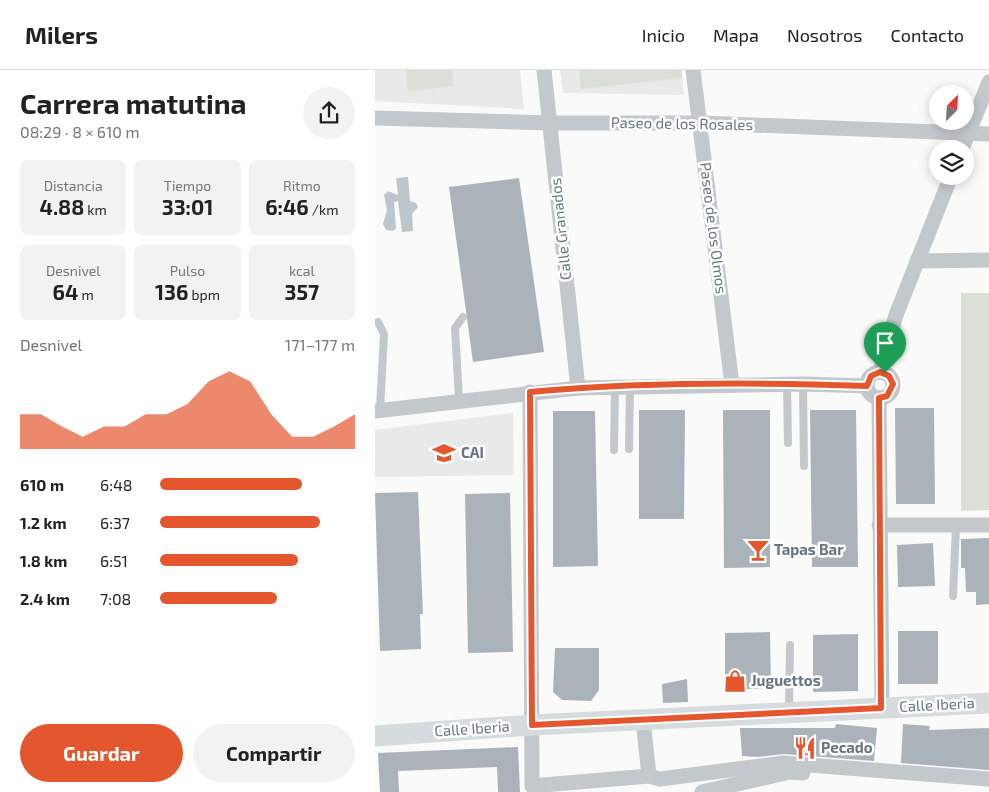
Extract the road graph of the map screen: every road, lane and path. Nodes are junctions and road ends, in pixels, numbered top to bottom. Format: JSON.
{"nodes":[{"id":1,"x":544,"y":70,"type":"edge"},
{"id":2,"x":693,"y":70,"type":"edge"},
{"id":3,"x":989,"y":82,"type":"edge"},
{"id":4,"x":375,"y":118,"type":"edge"},
{"id":5,"x":549,"y":123,"type":"junction"},
{"id":6,"x":700,"y":123,"type":"junction"},
{"id":7,"x":968,"y":134,"type":"junction"},
{"id":8,"x":989,"y":134,"type":"edge"},
{"id":9,"x":966,"y":140,"type":"edge"},
{"id":10,"x":947,"y":185,"type":"edge"},
{"id":11,"x":989,"y":260,"type":"edge"},
{"id":12,"x":917,"y":261,"type":"junction"},
{"id":13,"x":463,"y":317,"type":"dead end"},
{"id":14,"x":378,"y":322,"type":"dead end"},
{"id":15,"x":880,"y":372,"type":"junction"},
{"id":16,"x":787,"y":384,"type":"junction"},
{"id":17,"x":803,"y":384,"type":"junction"},
{"id":18,"x":732,"y":385,"type":"junction"},
{"id":19,"x":630,"y":386,"type":"junction"},
{"id":20,"x":867,"y":386,"type":"junction"},
{"id":21,"x":615,"y":387,"type":"junction"},
{"id":22,"x":578,"y":388,"type":"junction"},
{"id":23,"x":530,"y":392,"type":"junction"},
{"id":24,"x":879,"y":398,"type":"junction"},
{"id":25,"x":459,"y":400,"type":"junction"},
{"id":26,"x":377,"y":410,"type":"edge"},
{"id":27,"x":788,"y":443,"type":"dead end"},
{"id":28,"x":629,"y":449,"type":"dead end"},
{"id":29,"x":614,"y":450,"type":"dead end"},
{"id":30,"x":803,"y":466,"type":"dead end"},
{"id":31,"x":879,"y":525,"type":"junction"},
{"id":32,"x":989,"y":525,"type":"edge"},
{"id":33,"x":955,"y":526,"type":"junction"},
{"id":34,"x":953,"y":596,"type":"dead end"},
{"id":35,"x":790,"y":645,"type":"dead end"},
{"id":36,"x":989,"y":703,"type":"edge"},
{"id":37,"x":881,"y":708,"type":"junction"},
{"id":38,"x":789,"y":712,"type":"junction"},
{"id":39,"x":643,"y":720,"type":"junction"},
{"id":40,"x":532,"y":725,"type":"junction"},
{"id":41,"x":375,"y":736,"type":"edge"},
{"id":42,"x":649,"y":776,"type":"junction"},
{"id":43,"x":989,"y":779,"type":"edge"},
{"id":44,"x":989,"y":787,"type":"edge"},
{"id":45,"x":702,"y":792,"type":"edge"}],
"edges":[{"from":1,"to":5,"type":"street","name":"Calle Granados"},
{"from":2,"to":6,"type":"street","name":"Paseo de los Olmos"},
{"from":3,"to":7,"type":"street"},
{"from":4,"to":5,"type":"street","name":"Paseo de los Rosales"},
{"from":5,"to":6,"type":"street","name":"Paseo de los Rosales"},
{"from":5,"to":22,"type":"street","name":"Calle Granados"},
{"from":6,"to":7,"type":"street","name":"Paseo de los Rosales"},
{"from":6,"to":18,"type":"street","name":"Paseo de los Olmos"},
{"from":7,"to":8,"type":"street","name":"Paseo de los Rosales"},
{"from":7,"to":9,"type":"street"},
{"from":10,"to":12,"type":"street"},
{"from":11,"to":12,"type":"street"},
{"from":12,"to":15,"type":"street"},
{"from":13,"to":25,"type":"lane"},
{"from":14,"to":26,"type":"lane"},
{"from":15,"to":20,"type":"street"},
{"from":15,"to":24,"type":"street"},
{"from":16,"to":17,"type":"street"},
{"from":16,"to":18,"type":"street"},
{"from":16,"to":27,"type":"lane"},
{"from":17,"to":20,"type":"street"},
{"from":17,"to":30,"type":"lane"},
{"from":18,"to":19,"type":"street"},
{"from":19,"to":21,"type":"street"},
{"from":19,"to":28,"type":"lane"},
{"from":20,"to":24,"type":"street"},
{"from":21,"to":22,"type":"street"},
{"from":21,"to":29,"type":"lane"},
{"from":22,"to":23,"type":"street"},
{"from":23,"to":25,"type":"street"},
{"from":23,"to":40,"type":"street"},
{"from":24,"to":31,"type":"street"},
{"from":25,"to":26,"type":"street"},
{"from":31,"to":33,"type":"street"},
{"from":31,"to":37,"type":"street"},
{"from":32,"to":33,"type":"street"},
{"from":33,"to":34,"type":"lane"},
{"from":35,"to":38,"type":"lane"},
{"from":36,"to":37,"type":"main road","name":"Calle Iberia"},
{"from":37,"to":38,"type":"main road","name":"Calle Iberia"},
{"from":38,"to":39,"type":"main road","name":"Calle Iberia"},
{"from":39,"to":40,"type":"main road","name":"Calle Iberia"},
{"from":39,"to":42,"type":"street"},
{"from":40,"to":41,"type":"main road","name":"Calle Iberia"},
{"from":40,"to":42,"type":"street"},
{"from":42,"to":43,"type":"street"},
{"from":44,"to":45,"type":"street"}]}
